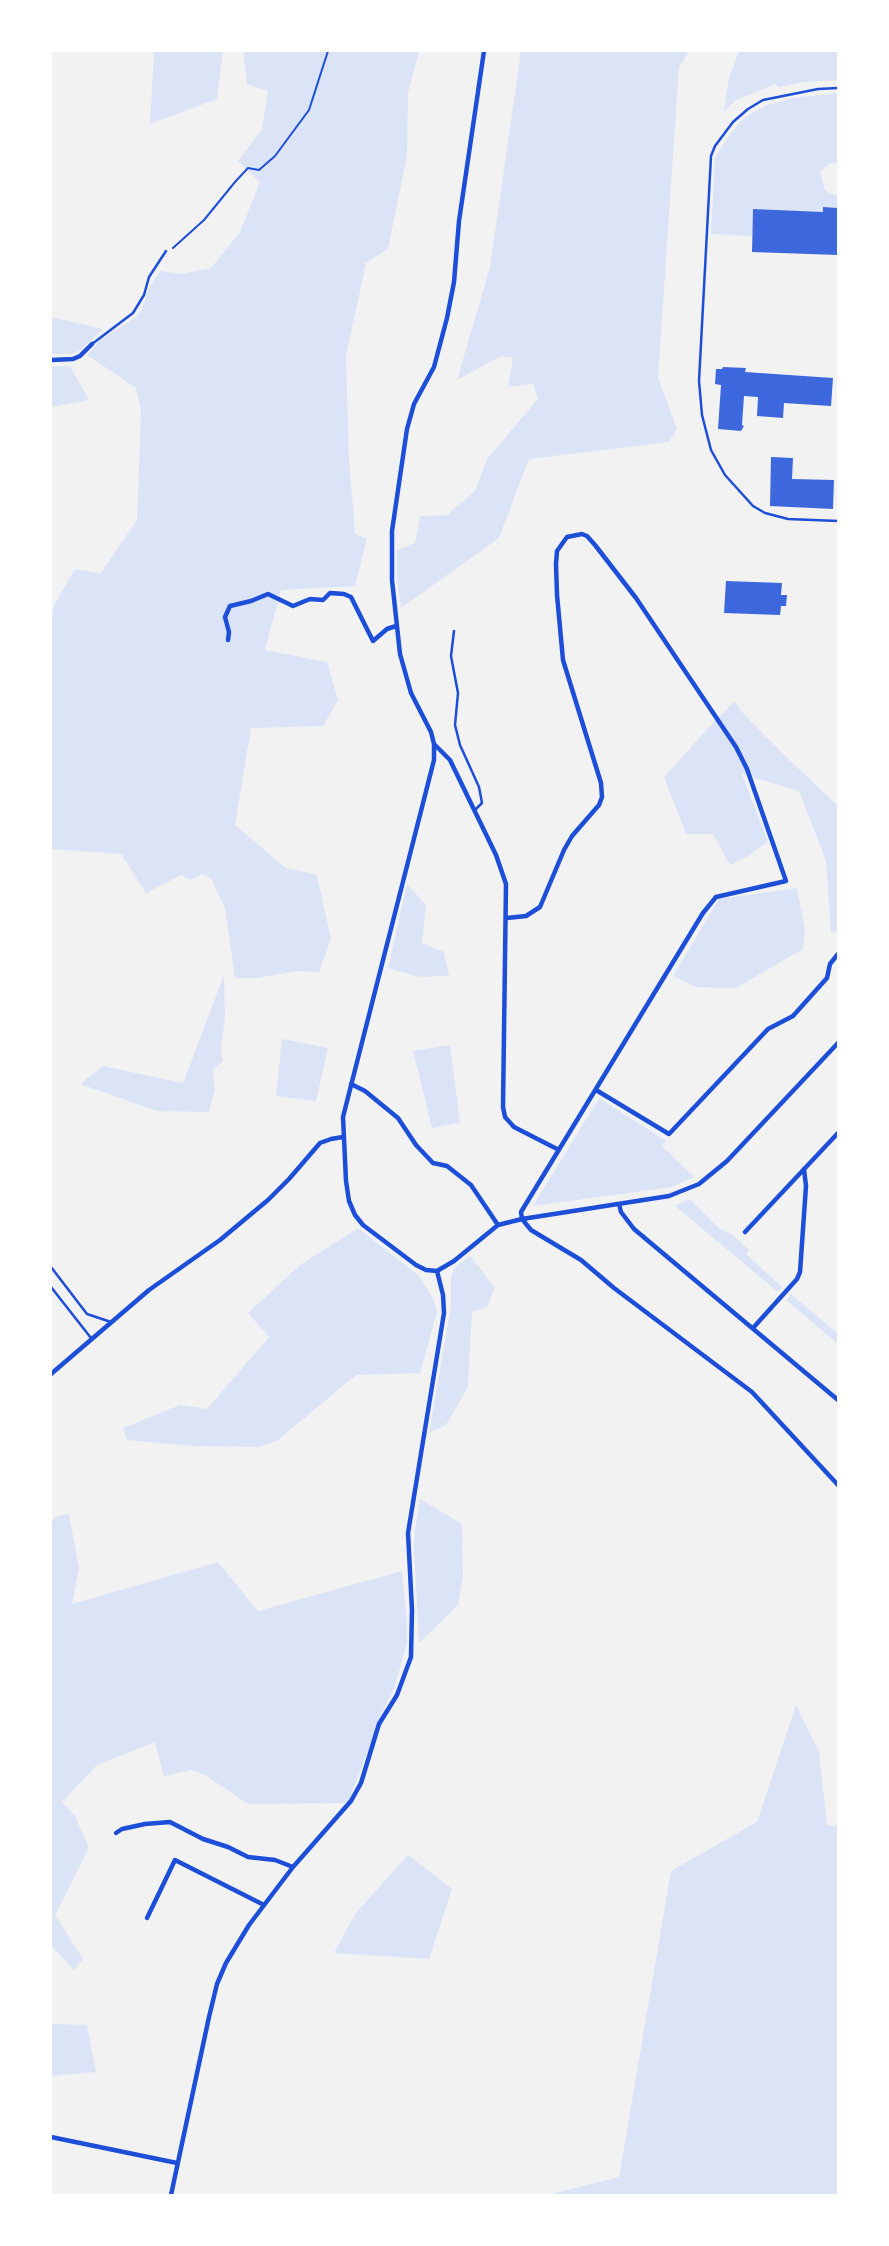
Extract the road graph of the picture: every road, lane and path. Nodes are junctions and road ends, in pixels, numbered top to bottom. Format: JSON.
{"nodes":[{"id":1,"x":328,"y":51,"type":"edge"},
{"id":2,"x":484,"y":51,"type":"edge"},
{"id":3,"x":838,"y":88,"type":"edge"},
{"id":4,"x":166,"y":251,"type":"joint"},
{"id":5,"x":92,"y":344,"type":"joint"},
{"id":6,"x":51,"y":360,"type":"edge"},
{"id":7,"x":838,"y":521,"type":"edge"},
{"id":8,"x":396,"y":626,"type":"junction"},
{"id":9,"x":454,"y":631,"type":"dead end"},
{"id":10,"x":228,"y":640,"type":"dead end"},
{"id":11,"x":434,"y":744,"type":"junction"},
{"id":12,"x":475,"y":810,"type":"junction"},
{"id":13,"x":507,"y":918,"type":"junction"},
{"id":14,"x":838,"y":954,"type":"edge"},
{"id":15,"x":838,"y":1043,"type":"edge"},
{"id":16,"x":351,"y":1084,"type":"junction"},
{"id":17,"x":596,"y":1090,"type":"junction"},
{"id":18,"x":838,"y":1133,"type":"edge"},
{"id":19,"x":343,"y":1137,"type":"junction"},
{"id":20,"x":559,"y":1150,"type":"junction"},
{"id":21,"x":804,"y":1169,"type":"junction"},
{"id":22,"x":618,"y":1205,"type":"junction"},
{"id":23,"x":522,"y":1219,"type":"junction"},
{"id":24,"x":498,"y":1225,"type":"junction"},
{"id":25,"x":745,"y":1232,"type":"dead end"},
{"id":26,"x":51,"y":1267,"type":"edge"},
{"id":27,"x":437,"y":1271,"type":"junction"},
{"id":28,"x":51,"y":1287,"type":"edge"},
{"id":29,"x":111,"y":1322,"type":"junction"},
{"id":30,"x":753,"y":1328,"type":"junction"},
{"id":31,"x":91,"y":1338,"type":"junction"},
{"id":32,"x":51,"y":1374,"type":"edge"},
{"id":33,"x":838,"y":1400,"type":"edge"},
{"id":34,"x":838,"y":1485,"type":"edge"},
{"id":35,"x":116,"y":1833,"type":"dead end"},
{"id":36,"x":293,"y":1867,"type":"junction"},
{"id":37,"x":264,"y":1905,"type":"junction"},
{"id":38,"x":148,"y":1918,"type":"dead end"},
{"id":39,"x":51,"y":2137,"type":"edge"},
{"id":40,"x":177,"y":2163,"type":"junction"},
{"id":41,"x":171,"y":2195,"type":"edge"}],
"edges":[{"from":1,"to":4,"type":"path"},
{"from":2,"to":8,"type":"street"},
{"from":3,"to":7,"type":"lane"},
{"from":4,"to":5,"type":"lane"},
{"from":5,"to":6,"type":"street"},
{"from":8,"to":10,"type":"street"},
{"from":8,"to":11,"type":"street"},
{"from":9,"to":12,"type":"lane"},
{"from":11,"to":12,"type":"street"},
{"from":11,"to":16,"type":"street"},
{"from":12,"to":13,"type":"street"},
{"from":13,"to":17,"type":"street"},
{"from":13,"to":20,"type":"street"},
{"from":14,"to":17,"type":"street"},
{"from":15,"to":22,"type":"street"},
{"from":16,"to":19,"type":"street"},
{"from":16,"to":24,"type":"street"},
{"from":17,"to":20,"type":"street"},
{"from":18,"to":21,"type":"street"},
{"from":19,"to":27,"type":"street"},
{"from":19,"to":29,"type":"street"},
{"from":20,"to":23,"type":"street"},
{"from":21,"to":25,"type":"street"},
{"from":21,"to":30,"type":"street"},
{"from":22,"to":23,"type":"street"},
{"from":22,"to":30,"type":"street"},
{"from":23,"to":24,"type":"street"},
{"from":23,"to":34,"type":"street"},
{"from":24,"to":27,"type":"street"},
{"from":26,"to":29,"type":"lane"},
{"from":27,"to":36,"type":"street"},
{"from":28,"to":31,"type":"lane"},
{"from":29,"to":31,"type":"street"},
{"from":30,"to":33,"type":"street"},
{"from":31,"to":32,"type":"street"},
{"from":35,"to":36,"type":"street"},
{"from":36,"to":37,"type":"street"},
{"from":37,"to":38,"type":"street"},
{"from":37,"to":40,"type":"street"},
{"from":39,"to":40,"type":"street"},
{"from":40,"to":41,"type":"street"}]}
